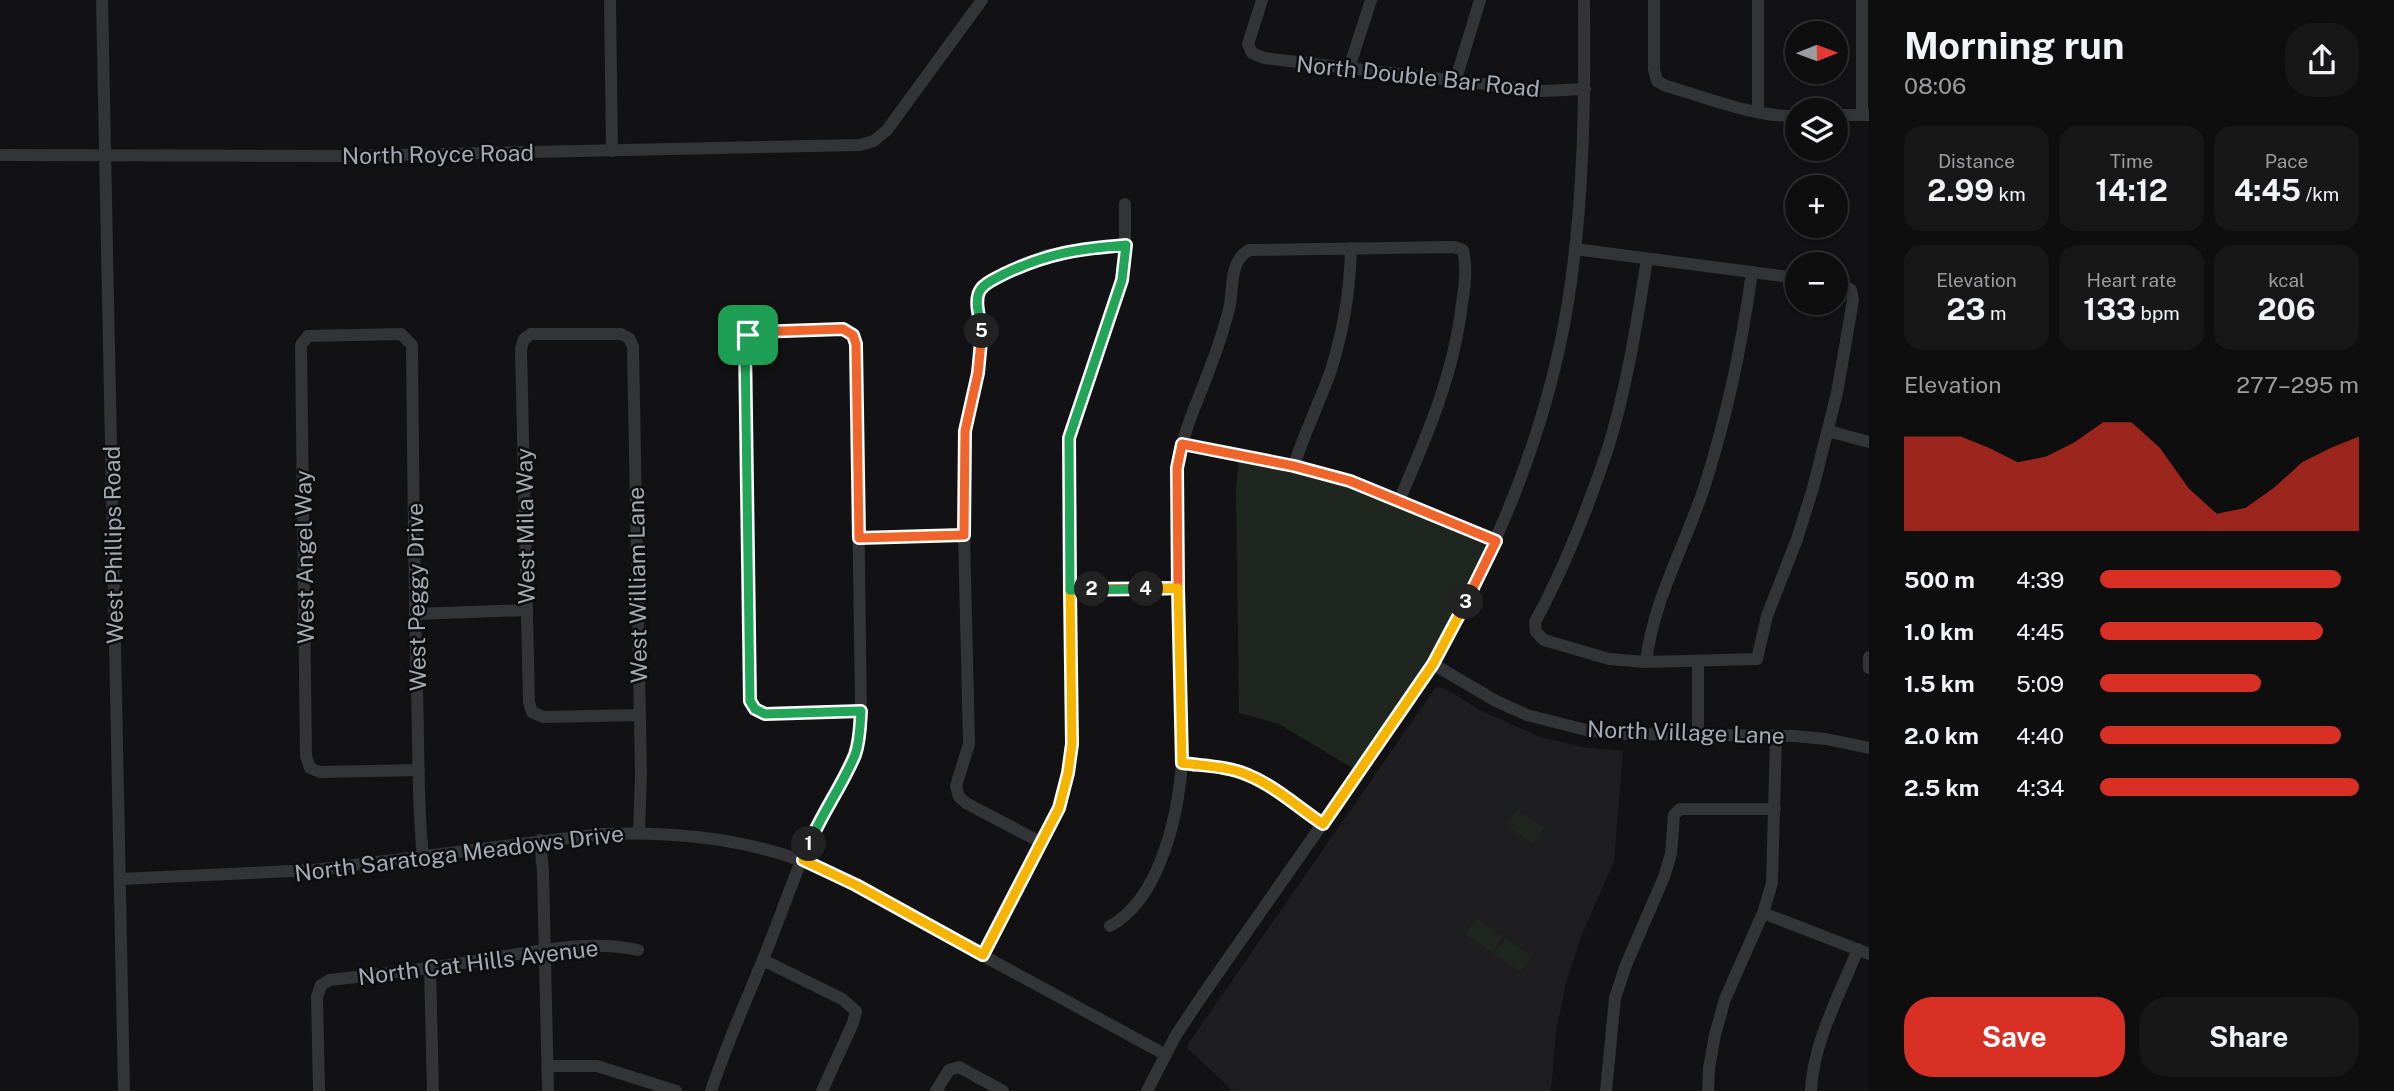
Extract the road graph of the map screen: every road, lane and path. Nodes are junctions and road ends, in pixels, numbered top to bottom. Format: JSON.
{"nodes":[{"id":1,"x":102,"y":0,"type":"edge"},
{"id":2,"x":610,"y":0,"type":"edge"},
{"id":3,"x":982,"y":0,"type":"edge"},
{"id":4,"x":1262,"y":0,"type":"edge"},
{"id":5,"x":1371,"y":0,"type":"edge"},
{"id":6,"x":1479,"y":0,"type":"edge"},
{"id":7,"x":1584,"y":0,"type":"edge"},
{"id":8,"x":1654,"y":0,"type":"edge"},
{"id":9,"x":1758,"y":0,"type":"edge"},
{"id":10,"x":1862,"y":0,"type":"edge"},
{"id":11,"x":1349,"y":68,"type":"junction"},
{"id":12,"x":1455,"y":82,"type":"junction"},
{"id":13,"x":1585,"y":89,"type":"junction"},
{"id":14,"x":1758,"y":112,"type":"junction"},
{"id":15,"x":1848,"y":115,"type":"edge"},
{"id":16,"x":1866,"y":115,"type":"edge"},
{"id":17,"x":1785,"y":117,"type":"edge"},
{"id":18,"x":612,"y":151,"type":"junction"},
{"id":19,"x":0,"y":155,"type":"edge"},
{"id":20,"x":104,"y":156,"type":"junction"},
{"id":21,"x":1125,"y":204,"type":"dead end"},
{"id":22,"x":1126,"y":245,"type":"junction"},
{"id":23,"x":1350,"y":247,"type":"junction"},
{"id":24,"x":1575,"y":249,"type":"junction"},
{"id":25,"x":1647,"y":259,"type":"junction"},
{"id":26,"x":1752,"y":272,"type":"junction"},
{"id":27,"x":1785,"y":276,"type":"edge"},
{"id":28,"x":1848,"y":288,"type":"edge"},
{"id":29,"x":524,"y":339,"type":"joint"},
{"id":30,"x":301,"y":345,"type":"joint"},
{"id":31,"x":1828,"y":431,"type":"junction"},
{"id":32,"x":1869,"y":442,"type":"edge"},
{"id":33,"x":1182,"y":444,"type":"junction"},
{"id":34,"x":1294,"y":466,"type":"junction"},
{"id":35,"x":1399,"y":501,"type":"junction"},
{"id":36,"x":964,"y":535,"type":"junction"},
{"id":37,"x":859,"y":538,"type":"junction"},
{"id":38,"x":1496,"y":541,"type":"junction"},
{"id":39,"x":1178,"y":588,"type":"junction"},
{"id":40,"x":1070,"y":590,"type":"junction"},
{"id":41,"x":527,"y":610,"type":"junction"},
{"id":42,"x":415,"y":614,"type":"junction"},
{"id":43,"x":1869,"y":657,"type":"edge"},
{"id":44,"x":1646,"y":662,"type":"junction"},
{"id":45,"x":1698,"y":662,"type":"junction"},
{"id":46,"x":1433,"y":664,"type":"junction"},
{"id":47,"x":1869,"y":668,"type":"edge"},
{"id":48,"x":861,"y":711,"type":"junction"},
{"id":49,"x":640,"y":715,"type":"junction"},
{"id":50,"x":1698,"y":735,"type":"junction"},
{"id":51,"x":1776,"y":736,"type":"junction"},
{"id":52,"x":1869,"y":748,"type":"edge"},
{"id":53,"x":1182,"y":763,"type":"junction"},
{"id":54,"x":419,"y":770,"type":"junction"},
{"id":55,"x":1775,"y":809,"type":"junction"},
{"id":56,"x":1323,"y":824,"type":"junction"},
{"id":57,"x":639,"y":832,"type":"junction"},
{"id":58,"x":540,"y":841,"type":"junction"},
{"id":59,"x":1042,"y":844,"type":"junction"},
{"id":60,"x":423,"y":856,"type":"junction"},
{"id":61,"x":803,"y":860,"type":"junction"},
{"id":62,"x":120,"y":879,"type":"junction"},
{"id":63,"x":1763,"y":913,"type":"junction"},
{"id":64,"x":1110,"y":926,"type":"dead end"},
{"id":65,"x":638,"y":950,"type":"dead end"},
{"id":66,"x":545,"y":951,"type":"junction"},
{"id":67,"x":1864,"y":951,"type":"edge"},
{"id":68,"x":983,"y":955,"type":"junction"},
{"id":69,"x":763,"y":960,"type":"junction"},
{"id":70,"x":430,"y":968,"type":"junction"},
{"id":71,"x":1166,"y":1055,"type":"junction"},
{"id":72,"x":547,"y":1066,"type":"junction"},
{"id":73,"x":124,"y":1091,"type":"edge"},
{"id":74,"x":319,"y":1091,"type":"edge"},
{"id":75,"x":433,"y":1091,"type":"edge"},
{"id":76,"x":548,"y":1091,"type":"edge"},
{"id":77,"x":676,"y":1091,"type":"edge"},
{"id":78,"x":711,"y":1091,"type":"edge"},
{"id":79,"x":821,"y":1091,"type":"edge"},
{"id":80,"x":936,"y":1091,"type":"edge"},
{"id":81,"x":1003,"y":1091,"type":"edge"},
{"id":82,"x":1147,"y":1091,"type":"edge"},
{"id":83,"x":1606,"y":1091,"type":"edge"},
{"id":84,"x":1708,"y":1091,"type":"edge"},
{"id":85,"x":1811,"y":1091,"type":"edge"}],
"edges":[{"from":1,"to":20,"type":"street","name":"West Phillips Road"},
{"from":2,"to":18,"type":"street"},
{"from":3,"to":18,"type":"street","name":"North Royce Road"},
{"from":4,"to":11,"type":"street","name":"North Double Bar Road"},
{"from":5,"to":11,"type":"street"},
{"from":6,"to":12,"type":"street"},
{"from":7,"to":13,"type":"street"},
{"from":8,"to":14,"type":"street"},
{"from":9,"to":14,"type":"street"},
{"from":10,"to":16,"type":"street"},
{"from":11,"to":12,"type":"street","name":"North Double Bar Road"},
{"from":12,"to":13,"type":"street","name":"North Double Bar Road"},
{"from":13,"to":24,"type":"street"},
{"from":14,"to":17,"type":"street"},
{"from":15,"to":16,"type":"street"},
{"from":18,"to":20,"type":"street","name":"North Royce Road"},
{"from":19,"to":20,"type":"street","name":"North Royce Road"},
{"from":20,"to":62,"type":"street","name":"West Phillips Road"},
{"from":21,"to":22,"type":"street"},
{"from":22,"to":36,"type":"street"},
{"from":22,"to":40,"type":"street"},
{"from":23,"to":33,"type":"street"},
{"from":23,"to":34,"type":"street"},
{"from":23,"to":35,"type":"street"},
{"from":24,"to":25,"type":"street"},
{"from":24,"to":38,"type":"street"},
{"from":25,"to":26,"type":"street"},
{"from":25,"to":44,"type":"street"},
{"from":26,"to":27,"type":"street"},
{"from":26,"to":44,"type":"street"},
{"from":28,"to":31,"type":"street"},
{"from":29,"to":41,"type":"street","name":"West Mila Way"},
{"from":29,"to":49,"type":"street","name":"West William Lane"},
{"from":30,"to":42,"type":"street","name":"West Peggy Drive"},
{"from":30,"to":54,"type":"street","name":"West Angel Way"},
{"from":31,"to":32,"type":"street"},
{"from":31,"to":45,"type":"street"},
{"from":33,"to":34,"type":"street"},
{"from":33,"to":39,"type":"street"},
{"from":34,"to":35,"type":"street"},
{"from":35,"to":38,"type":"street"},
{"from":36,"to":37,"type":"street"},
{"from":36,"to":59,"type":"street"},
{"from":37,"to":48,"type":"street"},
{"from":37,"to":48,"type":"street"},
{"from":38,"to":46,"type":"street"},
{"from":39,"to":40,"type":"street"},
{"from":39,"to":53,"type":"street"},
{"from":40,"to":59,"type":"street"},
{"from":41,"to":42,"type":"street"},
{"from":41,"to":49,"type":"street","name":"West Mila Way"},
{"from":42,"to":54,"type":"street","name":"West Peggy Drive"},
{"from":43,"to":47,"type":"street"},
{"from":44,"to":45,"type":"street"},
{"from":45,"to":50,"type":"street"},
{"from":46,"to":50,"type":"street","name":"North Village Lane"},
{"from":46,"to":56,"type":"street"},
{"from":48,"to":61,"type":"street"},
{"from":49,"to":57,"type":"street","name":"West William Lane"},
{"from":50,"to":51,"type":"street","name":"North Village Lane"},
{"from":51,"to":52,"type":"street","name":"North Village Lane"},
{"from":51,"to":55,"type":"street"},
{"from":53,"to":56,"type":"street"},
{"from":53,"to":64,"type":"street"},
{"from":54,"to":60,"type":"street","name":"West Peggy Drive"},
{"from":55,"to":63,"type":"street"},
{"from":55,"to":83,"type":"street"},
{"from":56,"to":71,"type":"street"},
{"from":57,"to":58,"type":"street","name":"North Saratoga Meadows Drive"},
{"from":57,"to":61,"type":"street","name":"North Saratoga Meadows Drive"},
{"from":58,"to":60,"type":"street","name":"North Saratoga Meadows Drive"},
{"from":58,"to":66,"type":"street"},
{"from":59,"to":68,"type":"street"},
{"from":60,"to":62,"type":"street","name":"North Saratoga Meadows Drive"},
{"from":61,"to":68,"type":"street","name":"North Saratoga Meadows Drive"},
{"from":61,"to":69,"type":"street"},
{"from":62,"to":73,"type":"street","name":"West Phillips Road"},
{"from":63,"to":67,"type":"street"},
{"from":63,"to":84,"type":"street"},
{"from":65,"to":66,"type":"street","name":"North Cat Hills Avenue"},
{"from":66,"to":70,"type":"street","name":"North Cat Hills Avenue"},
{"from":66,"to":72,"type":"street"},
{"from":67,"to":85,"type":"street"},
{"from":68,"to":71,"type":"street","name":"North Saratoga Meadows Drive"},
{"from":69,"to":78,"type":"street"},
{"from":69,"to":79,"type":"street"},
{"from":70,"to":74,"type":"street","name":"North Cat Hills Avenue"},
{"from":70,"to":75,"type":"street"},
{"from":71,"to":82,"type":"street"},
{"from":72,"to":76,"type":"street"},
{"from":72,"to":77,"type":"street"},
{"from":80,"to":81,"type":"street"}]}
